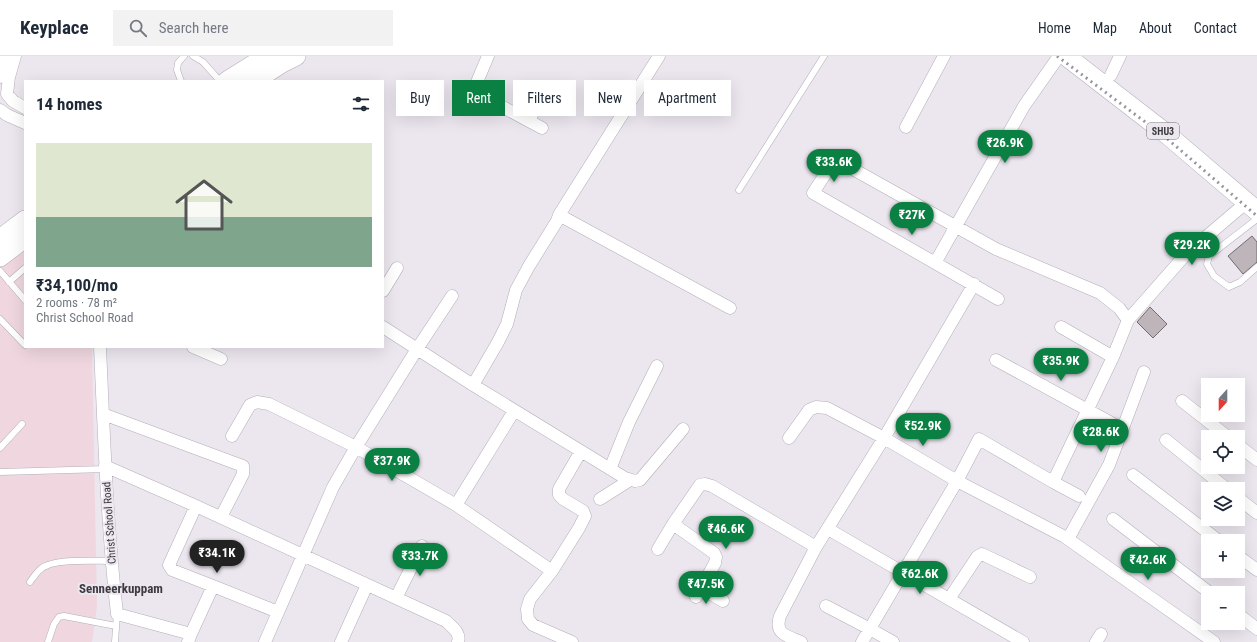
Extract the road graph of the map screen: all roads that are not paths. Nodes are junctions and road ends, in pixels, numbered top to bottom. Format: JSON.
{"nodes":[{"id":1,"x":6,"y":56,"type":"edge"},
{"id":2,"x":15,"y":56,"type":"edge"},
{"id":3,"x":184,"y":56,"type":"edge"},
{"id":4,"x":193,"y":56,"type":"edge"},
{"id":5,"x":488,"y":56,"type":"edge"},
{"id":6,"x":659,"y":56,"type":"edge"},
{"id":7,"x":824,"y":56,"type":"edge"},
{"id":8,"x":944,"y":56,"type":"edge"},
{"id":9,"x":1059,"y":56,"type":"edge"},
{"id":10,"x":1066,"y":56,"type":"edge"},
{"id":11,"x":1087,"y":56,"type":"edge"},
{"id":12,"x":1120,"y":56,"type":"edge"},
{"id":13,"x":278,"y":58,"type":"edge"},
{"id":14,"x":1111,"y":75,"type":"junction"},
{"id":15,"x":0,"y":77,"type":"edge"},
{"id":16,"x":181,"y":80,"type":"edge"},
{"id":17,"x":219,"y":80,"type":"edge"},
{"id":18,"x":229,"y":80,"type":"edge"},
{"id":19,"x":255,"y":80,"type":"edge"},
{"id":20,"x":24,"y":107,"type":"edge"},
{"id":21,"x":0,"y":110,"type":"edge"},
{"id":22,"x":531,"y":116,"type":"edge"},
{"id":23,"x":529,"y":121,"type":"junction"},
{"id":24,"x":24,"y":122,"type":"edge"},
{"id":25,"x":906,"y":127,"type":"dead end"},
{"id":26,"x":542,"y":128,"type":"dead end"},
{"id":27,"x":739,"y":190,"type":"dead end"},
{"id":28,"x":1254,"y":203,"type":"edge"},
{"id":29,"x":559,"y":215,"type":"junction"},
{"id":30,"x":1257,"y":219,"type":"edge"},
{"id":31,"x":24,"y":221,"type":"edge"},
{"id":32,"x":955,"y":227,"type":"junction"},
{"id":33,"x":0,"y":239,"type":"edge"},
{"id":34,"x":24,"y":239,"type":"edge"},
{"id":35,"x":0,"y":257,"type":"edge"},
{"id":36,"x":935,"y":262,"type":"junction"},
{"id":37,"x":1257,"y":267,"type":"edge"},
{"id":38,"x":397,"y":268,"type":"dead end"},
{"id":39,"x":24,"y":269,"type":"edge"},
{"id":40,"x":0,"y":271,"type":"edge"},
{"id":41,"x":9,"y":282,"type":"junction"},
{"id":42,"x":974,"y":284,"type":"junction"},
{"id":43,"x":384,"y":289,"type":"edge"},
{"id":44,"x":452,"y":296,"type":"dead end"},
{"id":45,"x":998,"y":298,"type":"dead end"},
{"id":46,"x":24,"y":299,"type":"edge"},
{"id":47,"x":730,"y":308,"type":"dead end"},
{"id":48,"x":0,"y":319,"type":"edge"},
{"id":49,"x":1128,"y":320,"type":"junction"},
{"id":50,"x":1061,"y":327,"type":"dead end"},
{"id":51,"x":384,"y":328,"type":"edge"},
{"id":52,"x":24,"y":344,"type":"edge"},
{"id":53,"x":100,"y":348,"type":"edge"},
{"id":54,"x":195,"y":348,"type":"edge"},
{"id":55,"x":417,"y":349,"type":"junction"},
{"id":56,"x":1113,"y":358,"type":"junction"},
{"id":57,"x":221,"y":359,"type":"dead end"},
{"id":58,"x":996,"y":360,"type":"dead end"},
{"id":59,"x":657,"y":366,"type":"dead end"},
{"id":60,"x":1144,"y":372,"type":"dead end"},
{"id":61,"x":473,"y":385,"type":"junction"},
{"id":62,"x":1182,"y":401,"type":"dead end"},
{"id":63,"x":1087,"y":410,"type":"junction"},
{"id":64,"x":514,"y":411,"type":"junction"},
{"id":65,"x":103,"y":414,"type":"junction"},
{"id":66,"x":22,"y":424,"type":"dead end"},
{"id":67,"x":1115,"y":425,"type":"dead end"},
{"id":68,"x":684,"y":429,"type":"dead end"},
{"id":69,"x":1219,"y":430,"type":"edge"},
{"id":70,"x":232,"y":436,"type":"dead end"},
{"id":71,"x":789,"y":438,"type":"dead end"},
{"id":72,"x":884,"y":438,"type":"junction"},
{"id":73,"x":1166,"y":440,"type":"dead end"},
{"id":74,"x":356,"y":447,"type":"junction"},
{"id":75,"x":0,"y":448,"type":"edge"},
{"id":76,"x":581,"y":451,"type":"junction"},
{"id":77,"x":1245,"y":451,"type":"edge"},
{"id":78,"x":1257,"y":460,"type":"edge"},
{"id":79,"x":106,"y":468,"type":"junction"},
{"id":80,"x":610,"y":469,"type":"junction"},
{"id":81,"x":0,"y":472,"type":"edge"},
{"id":82,"x":1133,"y":475,"type":"dead end"},
{"id":83,"x":630,"y":480,"type":"junction"},
{"id":84,"x":957,"y":481,"type":"junction"},
{"id":85,"x":1053,"y":482,"type":"junction"},
{"id":86,"x":1218,"y":482,"type":"edge"},
{"id":87,"x":1079,"y":496,"type":"dead end"},
{"id":88,"x":600,"y":499,"type":"dead end"},
{"id":89,"x":1245,"y":504,"type":"edge"},
{"id":90,"x":456,"y":505,"type":"junction"},
{"id":91,"x":196,"y":506,"type":"junction"},
{"id":92,"x":1257,"y":513,"type":"edge"},
{"id":93,"x":221,"y":517,"type":"junction"},
{"id":94,"x":1113,"y":519,"type":"dead end"},
{"id":95,"x":673,"y":524,"type":"junction"},
{"id":96,"x":828,"y":529,"type":"junction"},
{"id":97,"x":1210,"y":534,"type":"edge"},
{"id":98,"x":1068,"y":539,"type":"junction"},
{"id":99,"x":422,"y":546,"type":"dead end"},
{"id":100,"x":816,"y":547,"type":"junction"},
{"id":101,"x":658,"y":549,"type":"dead end"},
{"id":102,"x":303,"y":556,"type":"junction"},
{"id":103,"x":111,"y":561,"type":"junction"},
{"id":104,"x":1245,"y":561,"type":"edge"},
{"id":105,"x":1257,"y":570,"type":"edge"},
{"id":106,"x":552,"y":571,"type":"junction"},
{"id":107,"x":903,"y":572,"type":"junction"},
{"id":108,"x":1030,"y":577,"type":"dead end"},
{"id":109,"x":30,"y":582,"type":"dead end"},
{"id":110,"x":367,"y":585,"type":"junction"},
{"id":111,"x":213,"y":586,"type":"junction"},
{"id":112,"x":1201,"y":586,"type":"edge"},
{"id":113,"x":396,"y":598,"type":"junction"},
{"id":114,"x":949,"y":599,"type":"junction"},
{"id":115,"x":723,"y":601,"type":"dead end"},
{"id":116,"x":826,"y":606,"type":"dead end"},
{"id":117,"x":278,"y":612,"type":"junction"},
{"id":118,"x":117,"y":620,"type":"junction"},
{"id":119,"x":1245,"y":620,"type":"edge"},
{"id":120,"x":870,"y":628,"type":"junction"},
{"id":121,"x":1257,"y":629,"type":"edge"},
{"id":122,"x":190,"y":638,"type":"edge"},
{"id":123,"x":48,"y":642,"type":"edge"},
{"id":124,"x":115,"y":642,"type":"edge"},
{"id":125,"x":265,"y":642,"type":"edge"},
{"id":126,"x":341,"y":642,"type":"edge"},
{"id":127,"x":458,"y":642,"type":"edge"},
{"id":128,"x":572,"y":642,"type":"edge"},
{"id":129,"x":801,"y":642,"type":"edge"},
{"id":130,"x":862,"y":642,"type":"edge"},
{"id":131,"x":893,"y":642,"type":"edge"},
{"id":132,"x":1023,"y":642,"type":"edge"},
{"id":133,"x":1214,"y":642,"type":"edge"}],
"edges":[{"from":1,"to":15,"type":"street"},
{"from":2,"to":20,"type":"street"},
{"from":3,"to":16,"type":"lane"},
{"from":4,"to":17,"type":"lane"},
{"from":5,"to":23,"type":"street"},
{"from":6,"to":29,"type":"street"},
{"from":7,"to":27,"type":"lane"},
{"from":8,"to":25,"type":"street"},
{"from":9,"to":32,"type":"street"},
{"from":10,"to":28,"type":"main road","number":"SHU3"},
{"from":11,"to":14,"type":"main road","number":"SHU3"},
{"from":12,"to":14,"type":"street"},
{"from":13,"to":18,"type":"main road"},
{"from":13,"to":19,"type":"main road"},
{"from":14,"to":28,"type":"main road","number":"SHU3"},
{"from":21,"to":24,"type":"street"},
{"from":22,"to":23,"type":"street"},
{"from":23,"to":26,"type":"street"},
{"from":28,"to":49,"type":"street"},
{"from":29,"to":47,"type":"street"},
{"from":29,"to":61,"type":"street"},
{"from":30,"to":37,"type":"lane"},
{"from":31,"to":33,"type":"main road"},
{"from":32,"to":36,"type":"street"},
{"from":32,"to":36,"type":"street"},
{"from":32,"to":49,"type":"street"},
{"from":34,"to":35,"type":"main road"},
{"from":36,"to":42,"type":"street"},
{"from":38,"to":43,"type":"street"},
{"from":39,"to":41,"type":"lane"},
{"from":40,"to":41,"type":"lane"},
{"from":41,"to":46,"type":"lane"},
{"from":42,"to":45,"type":"street"},
{"from":42,"to":72,"type":"street"},
{"from":44,"to":55,"type":"street"},
{"from":48,"to":52,"type":"lane"},
{"from":49,"to":56,"type":"street"},
{"from":50,"to":56,"type":"street"},
{"from":51,"to":55,"type":"street"},
{"from":53,"to":65,"type":"street","name":"Christ School Road"},
{"from":54,"to":57,"type":"street"},
{"from":55,"to":61,"type":"street"},
{"from":55,"to":74,"type":"street"},
{"from":56,"to":63,"type":"street"},
{"from":58,"to":63,"type":"street"},
{"from":59,"to":80,"type":"street"},
{"from":60,"to":98,"type":"street"},
{"from":61,"to":64,"type":"street"},
{"from":62,"to":69,"type":"street"},
{"from":63,"to":67,"type":"street"},
{"from":63,"to":85,"type":"street"},
{"from":64,"to":76,"type":"street"},
{"from":64,"to":90,"type":"street"},
{"from":65,"to":79,"type":"street","name":"Christ School Road"},
{"from":65,"to":93,"type":"street"},
{"from":66,"to":75,"type":"lane"},
{"from":68,"to":83,"type":"street"},
{"from":70,"to":74,"type":"street"},
{"from":71,"to":72,"type":"street"},
{"from":72,"to":84,"type":"street"},
{"from":72,"to":96,"type":"street"},
{"from":73,"to":86,"type":"street"},
{"from":74,"to":90,"type":"street"},
{"from":74,"to":102,"type":"street"},
{"from":76,"to":80,"type":"street"},
{"from":76,"to":106,"type":"street"},
{"from":77,"to":78,"type":"street"},
{"from":79,"to":81,"type":"lane"},
{"from":79,"to":91,"type":"street"},
{"from":79,"to":103,"type":"street","name":"Christ School Road"},
{"from":80,"to":83,"type":"street"},
{"from":82,"to":97,"type":"street"},
{"from":83,"to":88,"type":"street"},
{"from":84,"to":85,"type":"street"},
{"from":84,"to":98,"type":"street"},
{"from":84,"to":107,"type":"street"},
{"from":85,"to":87,"type":"street"},
{"from":89,"to":92,"type":"street"},
{"from":90,"to":106,"type":"street"},
{"from":91,"to":93,"type":"street"},
{"from":91,"to":111,"type":"street"},
{"from":93,"to":102,"type":"street"},
{"from":94,"to":112,"type":"street"},
{"from":95,"to":100,"type":"street"},
{"from":95,"to":101,"type":"street"},
{"from":95,"to":115,"type":"street"},
{"from":96,"to":100,"type":"street"},
{"from":96,"to":107,"type":"street"},
{"from":98,"to":133,"type":"street"},
{"from":99,"to":113,"type":"street"},
{"from":100,"to":129,"type":"street"},
{"from":102,"to":110,"type":"street"},
{"from":102,"to":117,"type":"street"},
{"from":103,"to":109,"type":"lane"},
{"from":103,"to":118,"type":"street","name":"Christ School Road"},
{"from":104,"to":105,"type":"street"},
{"from":106,"to":128,"type":"street"},
{"from":107,"to":114,"type":"street"},
{"from":107,"to":120,"type":"street"},
{"from":108,"to":114,"type":"street"},
{"from":110,"to":113,"type":"street"},
{"from":110,"to":126,"type":"street"},
{"from":111,"to":117,"type":"street"},
{"from":111,"to":122,"type":"street"},
{"from":113,"to":127,"type":"street"},
{"from":114,"to":132,"type":"street"},
{"from":116,"to":120,"type":"street"},
{"from":117,"to":125,"type":"street"},
{"from":118,"to":122,"type":"street"},
{"from":118,"to":123,"type":"lane"},
{"from":118,"to":124,"type":"lane"},
{"from":119,"to":121,"type":"street"},
{"from":120,"to":130,"type":"street"},
{"from":120,"to":131,"type":"street"}]}
